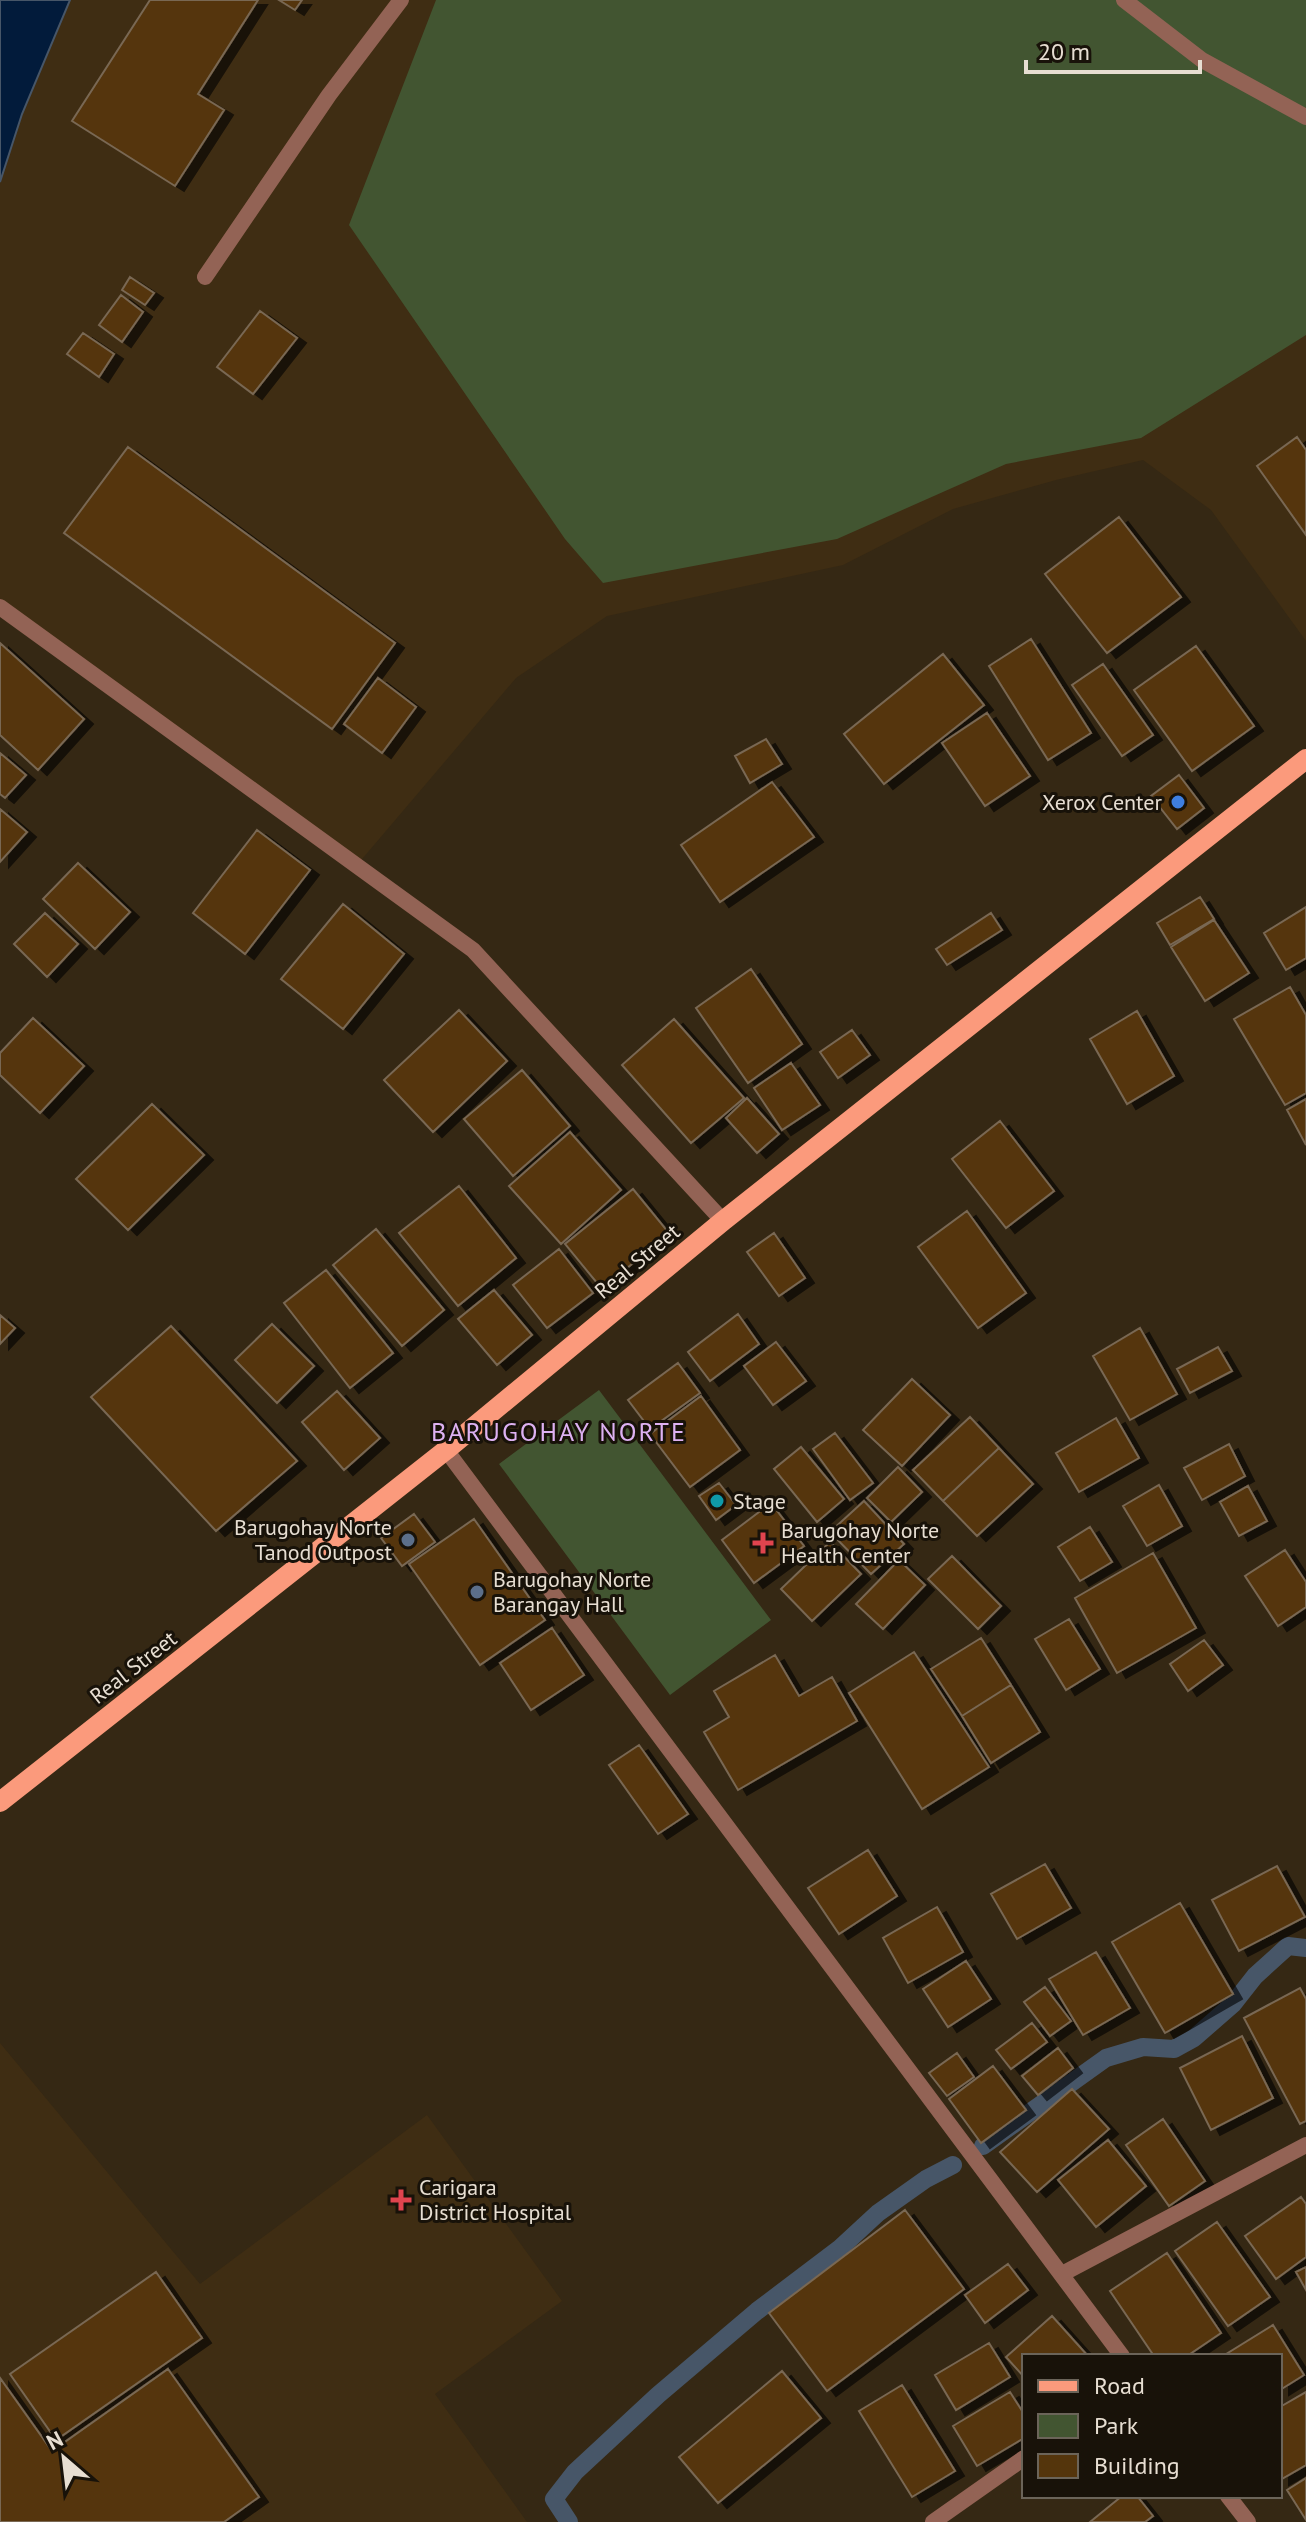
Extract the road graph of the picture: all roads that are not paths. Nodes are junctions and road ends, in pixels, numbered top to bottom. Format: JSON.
{"nodes":[{"id":1,"x":401,"y":0,"type":"edge"},
{"id":2,"x":1124,"y":0,"type":"edge"},
{"id":3,"x":1306,"y":117,"type":"edge"},
{"id":4,"x":205,"y":277,"type":"dead end"},
{"id":5,"x":0,"y":607,"type":"edge"},
{"id":6,"x":1306,"y":759,"type":"edge"},
{"id":7,"x":723,"y":1221,"type":"junction"},
{"id":8,"x":446,"y":1450,"type":"junction"},
{"id":9,"x":0,"y":1802,"type":"edge"},
{"id":10,"x":1306,"y":2145,"type":"edge"},
{"id":11,"x":1062,"y":2274,"type":"junction"},
{"id":12,"x":1121,"y":2354,"type":"edge"},
{"id":13,"x":1022,"y":2459,"type":"edge"},
{"id":14,"x":1230,"y":2498,"type":"edge"},
{"id":15,"x":933,"y":2522,"type":"edge"},
{"id":16,"x":1248,"y":2522,"type":"edge"}],
"edges":[{"from":1,"to":4,"type":"street"},
{"from":2,"to":3,"type":"street"},
{"from":5,"to":7,"type":"street"},
{"from":6,"to":7,"type":"main road","name":"Real Street"},
{"from":7,"to":8,"type":"main road","name":"Real Street"},
{"from":8,"to":9,"type":"main road","name":"Real Street"},
{"from":8,"to":11,"type":"street"},
{"from":10,"to":11,"type":"street"},
{"from":11,"to":12,"type":"street"},
{"from":13,"to":15,"type":"street"},
{"from":14,"to":16,"type":"street"}]}
